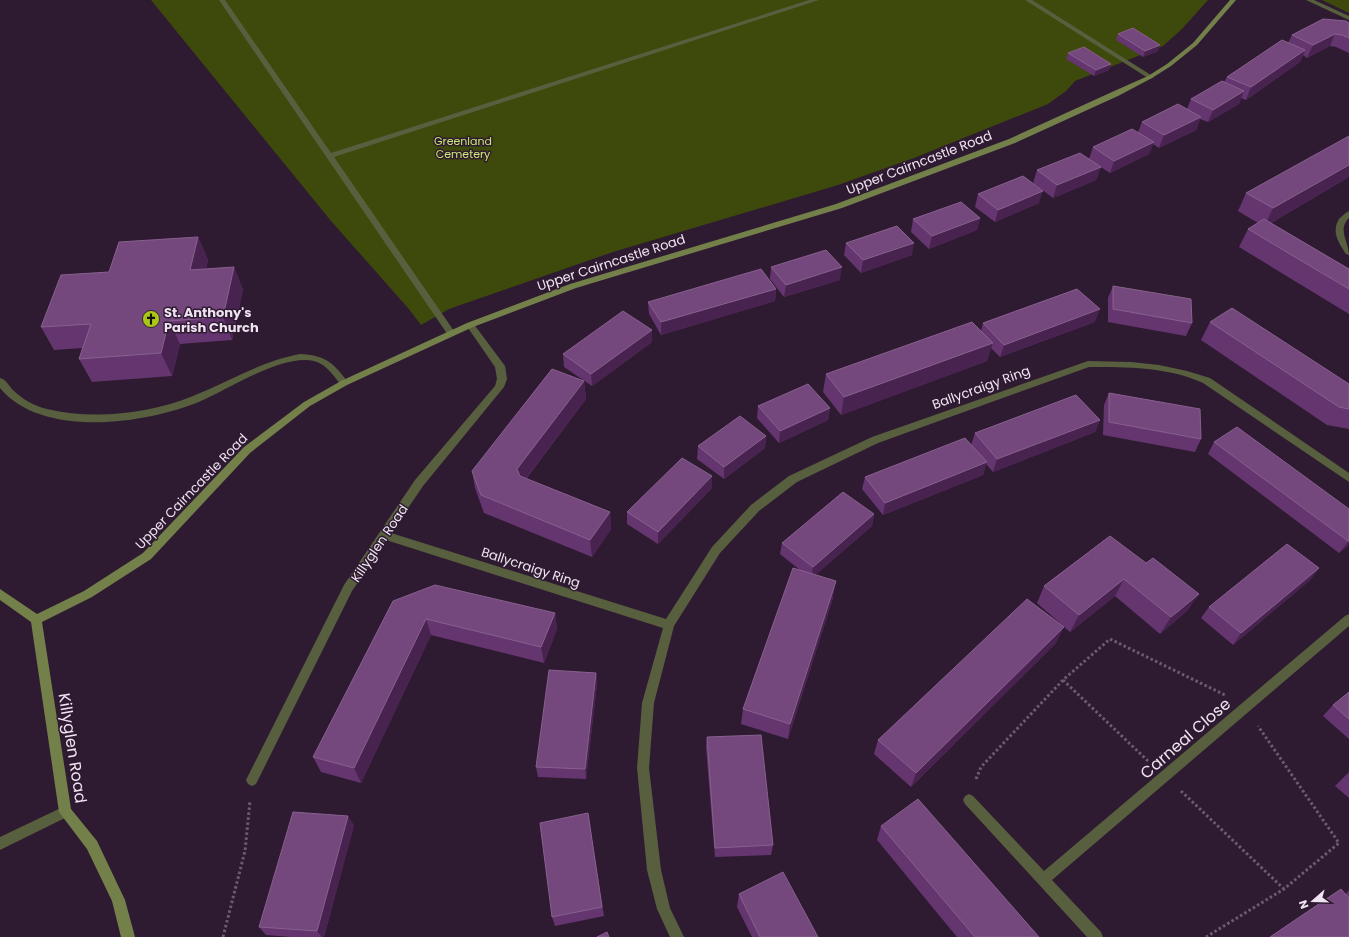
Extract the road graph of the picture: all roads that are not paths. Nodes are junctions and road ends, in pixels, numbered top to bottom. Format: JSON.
{"nodes":[{"id":1,"x":222,"y":0,"type":"edge"},
{"id":2,"x":816,"y":0,"type":"edge"},
{"id":3,"x":1028,"y":0,"type":"edge"},
{"id":4,"x":1233,"y":0,"type":"edge"},
{"id":5,"x":1309,"y":0,"type":"edge"},
{"id":6,"x":1349,"y":18,"type":"edge"},
{"id":7,"x":1150,"y":77,"type":"junction"},
{"id":8,"x":330,"y":156,"type":"junction"},
{"id":9,"x":1349,"y":214,"type":"edge"},
{"id":10,"x":1349,"y":252,"type":"edge"},
{"id":11,"x":470,"y":325,"type":"junction"},
{"id":12,"x":451,"y":334,"type":"junction"},
{"id":13,"x":0,"y":381,"type":"edge"},
{"id":14,"x":344,"y":383,"type":"junction"},
{"id":15,"x":1349,"y":478,"type":"edge"},
{"id":16,"x":385,"y":536,"type":"junction"},
{"id":17,"x":0,"y":594,"type":"edge"},
{"id":18,"x":36,"y":620,"type":"junction"},
{"id":19,"x":1349,"y":620,"type":"edge"},
{"id":20,"x":669,"y":625,"type":"junction"},
{"id":21,"x":252,"y":780,"type":"road end"},
{"id":22,"x":969,"y":800,"type":"dead end"},
{"id":23,"x":65,"y":812,"type":"junction"},
{"id":24,"x":0,"y":844,"type":"edge"},
{"id":25,"x":1043,"y":880,"type":"junction"},
{"id":26,"x":128,"y":937,"type":"edge"},
{"id":27,"x":677,"y":937,"type":"edge"},
{"id":28,"x":1096,"y":937,"type":"edge"}],
"edges":[{"from":1,"to":8,"type":"street"},
{"from":2,"to":8,"type":"street"},
{"from":3,"to":7,"type":"street"},
{"from":4,"to":7,"type":"street","name":"Upper Cairncastle Road"},
{"from":5,"to":6,"type":"street"},
{"from":7,"to":11,"type":"street","name":"Upper Cairncastle Road"},
{"from":8,"to":12,"type":"street"},
{"from":9,"to":10,"type":"street"},
{"from":11,"to":12,"type":"street","name":"Upper Cairncastle Road"},
{"from":11,"to":16,"type":"street","name":"Killyglen Road"},
{"from":12,"to":14,"type":"street","name":"Upper Cairncastle Road"},
{"from":13,"to":14,"type":"street"},
{"from":14,"to":18,"type":"street","name":"Upper Cairncastle Road"},
{"from":15,"to":20,"type":"street","name":"Ballycraigy Ring"},
{"from":16,"to":20,"type":"street","name":"Ballycraigy Ring"},
{"from":16,"to":21,"type":"street","name":"Killyglen Road"},
{"from":17,"to":18,"type":"street"},
{"from":18,"to":23,"type":"street","name":"Killyglen Road"},
{"from":19,"to":25,"type":"street","name":"Carneal Close"},
{"from":20,"to":27,"type":"street","name":"Ballycraigy Ring"},
{"from":22,"to":25,"type":"street"},
{"from":23,"to":24,"type":"street"},
{"from":23,"to":26,"type":"street","name":"Killyglen Road"},
{"from":25,"to":28,"type":"street"}]}
